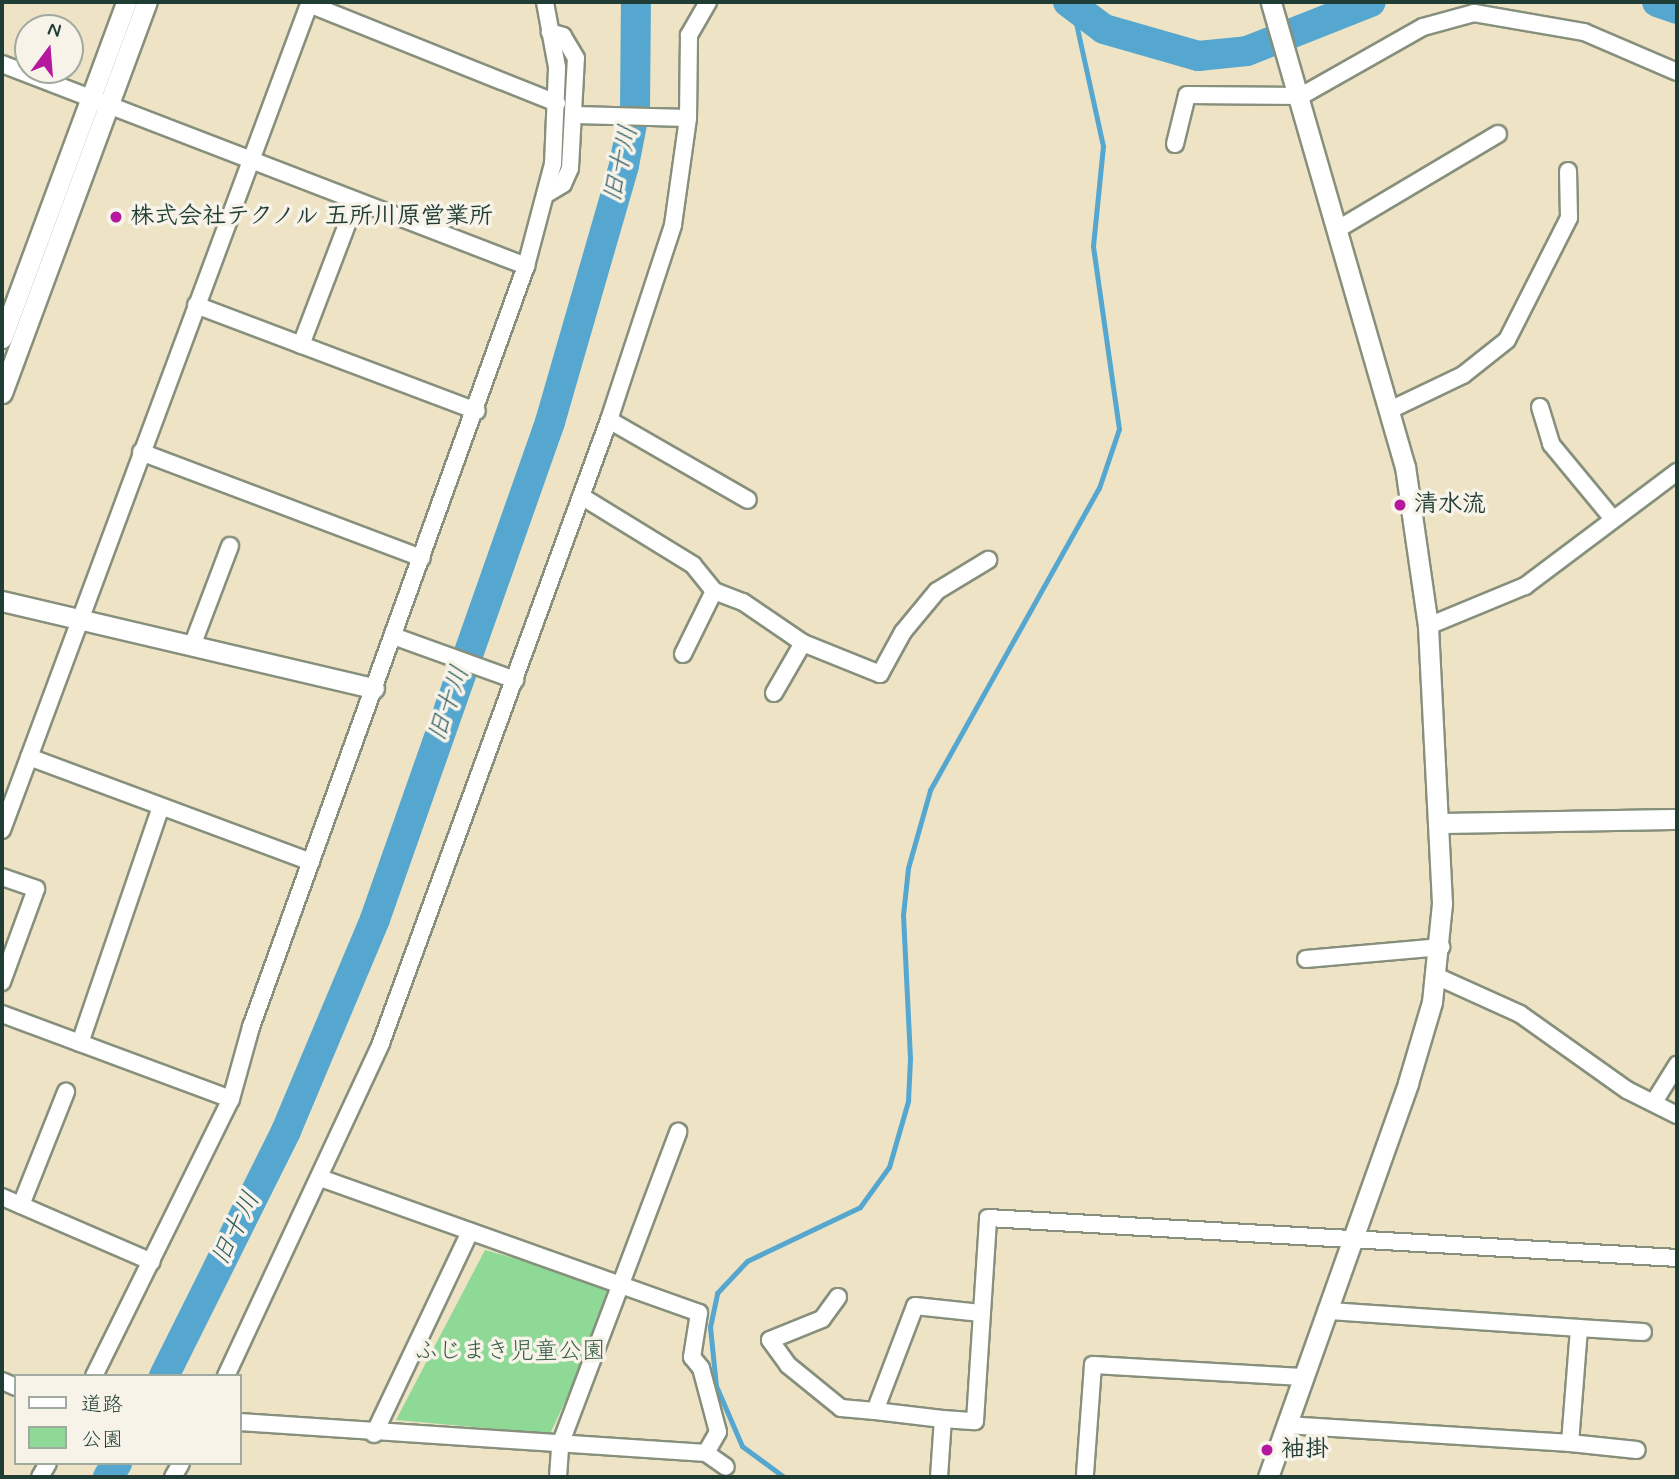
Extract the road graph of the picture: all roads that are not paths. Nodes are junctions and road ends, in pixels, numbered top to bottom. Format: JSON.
{"nodes":[{"id":1,"x":126,"y":2,"type":"edge"},
{"id":2,"x":147,"y":2,"type":"edge"},
{"id":3,"x":545,"y":2,"type":"edge"},
{"id":4,"x":708,"y":2,"type":"edge"},
{"id":5,"x":1271,"y":2,"type":"edge"},
{"id":6,"x":309,"y":3,"type":"edge"},
{"id":7,"x":550,"y":32,"type":"junction"},
{"id":8,"x":2,"y":64,"type":"edge"},
{"id":9,"x":1677,"y":72,"type":"edge"},
{"id":10,"x":1299,"y":91,"type":"junction"},
{"id":11,"x":100,"y":102,"type":"junction"},
{"id":12,"x":557,"y":103,"type":"junction"},
{"id":13,"x":577,"y":115,"type":"junction"},
{"id":14,"x":684,"y":118,"type":"junction"},
{"id":15,"x":1498,"y":134,"type":"dead end"},
{"id":16,"x":1175,"y":144,"type":"dead end"},
{"id":17,"x":251,"y":161,"type":"junction"},
{"id":18,"x":1568,"y":172,"type":"dead end"},
{"id":19,"x":545,"y":195,"type":"junction"},
{"id":20,"x":356,"y":201,"type":"junction"},
{"id":21,"x":1338,"y":229,"type":"junction"},
{"id":22,"x":526,"y":266,"type":"junction"},
{"id":23,"x":196,"y":305,"type":"junction"},
{"id":24,"x":2,"y":338,"type":"edge"},
{"id":25,"x":301,"y":345,"type":"junction"},
{"id":26,"x":2,"y":393,"type":"edge"},
{"id":27,"x":1540,"y":407,"type":"dead end"},
{"id":28,"x":1392,"y":409,"type":"junction"},
{"id":29,"x":477,"y":411,"type":"junction"},
{"id":30,"x":609,"y":420,"type":"junction"},
{"id":31,"x":141,"y":452,"type":"junction"},
{"id":32,"x":1677,"y":472,"type":"edge"},
{"id":33,"x":581,"y":496,"type":"junction"},
{"id":34,"x":748,"y":500,"type":"dead end"},
{"id":35,"x":1612,"y":519,"type":"junction"},
{"id":36,"x":230,"y":546,"type":"dead end"},
{"id":37,"x":422,"y":558,"type":"junction"},
{"id":38,"x":988,"y":560,"type":"dead end"},
{"id":39,"x":714,"y":591,"type":"junction"},
{"id":40,"x":2,"y":601,"type":"edge"},
{"id":41,"x":80,"y":618,"type":"junction"},
{"id":42,"x":1428,"y":626,"type":"junction"},
{"id":43,"x":393,"y":636,"type":"junction"},
{"id":44,"x":803,"y":643,"type":"junction"},
{"id":45,"x":192,"y":646,"type":"junction"},
{"id":46,"x":683,"y":654,"type":"dead end"},
{"id":47,"x":510,"y":678,"type":"junction"},
{"id":48,"x":374,"y":688,"type":"junction"},
{"id":49,"x":774,"y":693,"type":"dead end"},
{"id":50,"x":29,"y":757,"type":"junction"},
{"id":51,"x":160,"y":809,"type":"junction"},
{"id":52,"x":1677,"y":819,"type":"edge"},
{"id":53,"x":1438,"y":822,"type":"junction"},
{"id":54,"x":2,"y":830,"type":"edge"},
{"id":55,"x":311,"y":862,"type":"junction"},
{"id":56,"x":2,"y":877,"type":"edge"},
{"id":57,"x":1441,"y":947,"type":"junction"},
{"id":58,"x":1306,"y":959,"type":"dead end"},
{"id":59,"x":1436,"y":976,"type":"junction"},
{"id":60,"x":2,"y":982,"type":"edge"},
{"id":61,"x":2,"y":1014,"type":"edge"},
{"id":62,"x":80,"y":1043,"type":"junction"},
{"id":63,"x":1677,"y":1065,"type":"edge"},
{"id":64,"x":66,"y":1092,"type":"dead end"},
{"id":65,"x":231,"y":1099,"type":"junction"},
{"id":66,"x":1654,"y":1102,"type":"junction"},
{"id":67,"x":1677,"y":1115,"type":"edge"},
{"id":68,"x":678,"y":1132,"type":"dead end"},
{"id":69,"x":323,"y":1179,"type":"junction"},
{"id":70,"x":2,"y":1197,"type":"edge"},
{"id":71,"x":22,"y":1205,"type":"junction"},
{"id":72,"x":470,"y":1232,"type":"junction"},
{"id":73,"x":1353,"y":1237,"type":"junction"},
{"id":74,"x":1677,"y":1258,"type":"edge"},
{"id":75,"x":152,"y":1262,"type":"junction"},
{"id":76,"x":618,"y":1287,"type":"junction"},
{"id":77,"x":838,"y":1297,"type":"dead end"},
{"id":78,"x":1327,"y":1311,"type":"junction"},
{"id":79,"x":981,"y":1314,"type":"junction"},
{"id":80,"x":1578,"y":1328,"type":"junction"},
{"id":81,"x":1643,"y":1332,"type":"dead end"},
{"id":82,"x":95,"y":1374,"type":"edge"},
{"id":83,"x":227,"y":1374,"type":"edge"},
{"id":84,"x":1303,"y":1377,"type":"junction"},
{"id":85,"x":875,"y":1411,"type":"junction"},
{"id":86,"x":943,"y":1419,"type":"junction"},
{"id":87,"x":242,"y":1422,"type":"edge"},
{"id":88,"x":1286,"y":1425,"type":"junction"},
{"id":89,"x":374,"y":1434,"type":"junction"},
{"id":90,"x":1570,"y":1443,"type":"junction"},
{"id":91,"x":560,"y":1445,"type":"junction"},
{"id":92,"x":1637,"y":1450,"type":"dead end"},
{"id":93,"x":706,"y":1453,"type":"junction"},
{"id":94,"x":726,"y":1467,"type":"dead end"},
{"id":95,"x":1085,"y":1474,"type":"dead end"},
{"id":96,"x":558,"y":1477,"type":"edge"},
{"id":97,"x":939,"y":1477,"type":"edge"},
{"id":98,"x":1268,"y":1477,"type":"edge"}],
"edges":[{"from":1,"to":11,"type":"street"},
{"from":2,"to":11,"type":"street"},
{"from":3,"to":7,"type":"street"},
{"from":4,"to":14,"type":"street"},
{"from":5,"to":10,"type":"street"},
{"from":6,"to":12,"type":"street"},
{"from":6,"to":17,"type":"street"},
{"from":7,"to":12,"type":"street"},
{"from":7,"to":13,"type":"street"},
{"from":8,"to":11,"type":"street"},
{"from":9,"to":10,"type":"street"},
{"from":10,"to":16,"type":"street"},
{"from":10,"to":21,"type":"street"},
{"from":11,"to":17,"type":"street"},
{"from":11,"to":24,"type":"street"},
{"from":11,"to":26,"type":"street"},
{"from":12,"to":19,"type":"street"},
{"from":13,"to":14,"type":"street"},
{"from":13,"to":19,"type":"street"},
{"from":14,"to":30,"type":"street"},
{"from":15,"to":21,"type":"street"},
{"from":17,"to":20,"type":"street"},
{"from":17,"to":23,"type":"street"},
{"from":18,"to":28,"type":"street"},
{"from":19,"to":22,"type":"street"},
{"from":20,"to":22,"type":"street"},
{"from":20,"to":25,"type":"street"},
{"from":21,"to":28,"type":"street"},
{"from":22,"to":29,"type":"street"},
{"from":23,"to":25,"type":"street"},
{"from":23,"to":31,"type":"street"},
{"from":25,"to":29,"type":"street"},
{"from":27,"to":35,"type":"street"},
{"from":28,"to":42,"type":"street"},
{"from":29,"to":37,"type":"street"},
{"from":30,"to":33,"type":"street"},
{"from":30,"to":34,"type":"street"},
{"from":31,"to":37,"type":"street"},
{"from":31,"to":41,"type":"street"},
{"from":32,"to":35,"type":"street"},
{"from":33,"to":39,"type":"street"},
{"from":33,"to":47,"type":"street"},
{"from":35,"to":42,"type":"street"},
{"from":36,"to":45,"type":"street"},
{"from":37,"to":43,"type":"street"},
{"from":38,"to":44,"type":"street"},
{"from":39,"to":44,"type":"street"},
{"from":39,"to":46,"type":"street"},
{"from":40,"to":41,"type":"street"},
{"from":41,"to":45,"type":"street"},
{"from":41,"to":50,"type":"street"},
{"from":42,"to":53,"type":"street"},
{"from":43,"to":47,"type":"street"},
{"from":43,"to":48,"type":"street"},
{"from":44,"to":49,"type":"street"},
{"from":45,"to":48,"type":"street"},
{"from":47,"to":69,"type":"street"},
{"from":48,"to":55,"type":"street"},
{"from":50,"to":51,"type":"street"},
{"from":50,"to":54,"type":"street"},
{"from":51,"to":55,"type":"street"},
{"from":51,"to":62,"type":"street"},
{"from":52,"to":53,"type":"street"},
{"from":53,"to":57,"type":"street"},
{"from":55,"to":65,"type":"street"},
{"from":56,"to":60,"type":"street"},
{"from":57,"to":58,"type":"street"},
{"from":57,"to":59,"type":"street"},
{"from":59,"to":66,"type":"street"},
{"from":59,"to":73,"type":"street"},
{"from":61,"to":62,"type":"street"},
{"from":62,"to":65,"type":"street"},
{"from":63,"to":66,"type":"street"},
{"from":64,"to":71,"type":"street"},
{"from":65,"to":75,"type":"street"},
{"from":66,"to":67,"type":"street"},
{"from":68,"to":76,"type":"street"},
{"from":69,"to":72,"type":"street"},
{"from":69,"to":83,"type":"street"},
{"from":70,"to":71,"type":"street"},
{"from":71,"to":75,"type":"street"},
{"from":72,"to":76,"type":"street"},
{"from":72,"to":89,"type":"street"},
{"from":73,"to":74,"type":"street"},
{"from":73,"to":78,"type":"street"},
{"from":73,"to":79,"type":"street"},
{"from":75,"to":82,"type":"street"},
{"from":76,"to":91,"type":"street"},
{"from":76,"to":93,"type":"street"},
{"from":77,"to":85,"type":"street"},
{"from":78,"to":80,"type":"street"},
{"from":78,"to":84,"type":"street"},
{"from":79,"to":85,"type":"street"},
{"from":79,"to":86,"type":"street"},
{"from":80,"to":81,"type":"street"},
{"from":80,"to":90,"type":"street"},
{"from":84,"to":88,"type":"street"},
{"from":84,"to":95,"type":"street"},
{"from":85,"to":86,"type":"street"},
{"from":86,"to":97,"type":"street"},
{"from":87,"to":89,"type":"street"},
{"from":88,"to":90,"type":"street"},
{"from":88,"to":98,"type":"street"},
{"from":89,"to":91,"type":"street"},
{"from":90,"to":92,"type":"street"},
{"from":91,"to":93,"type":"street"},
{"from":91,"to":96,"type":"street"},
{"from":93,"to":94,"type":"street"}]}
